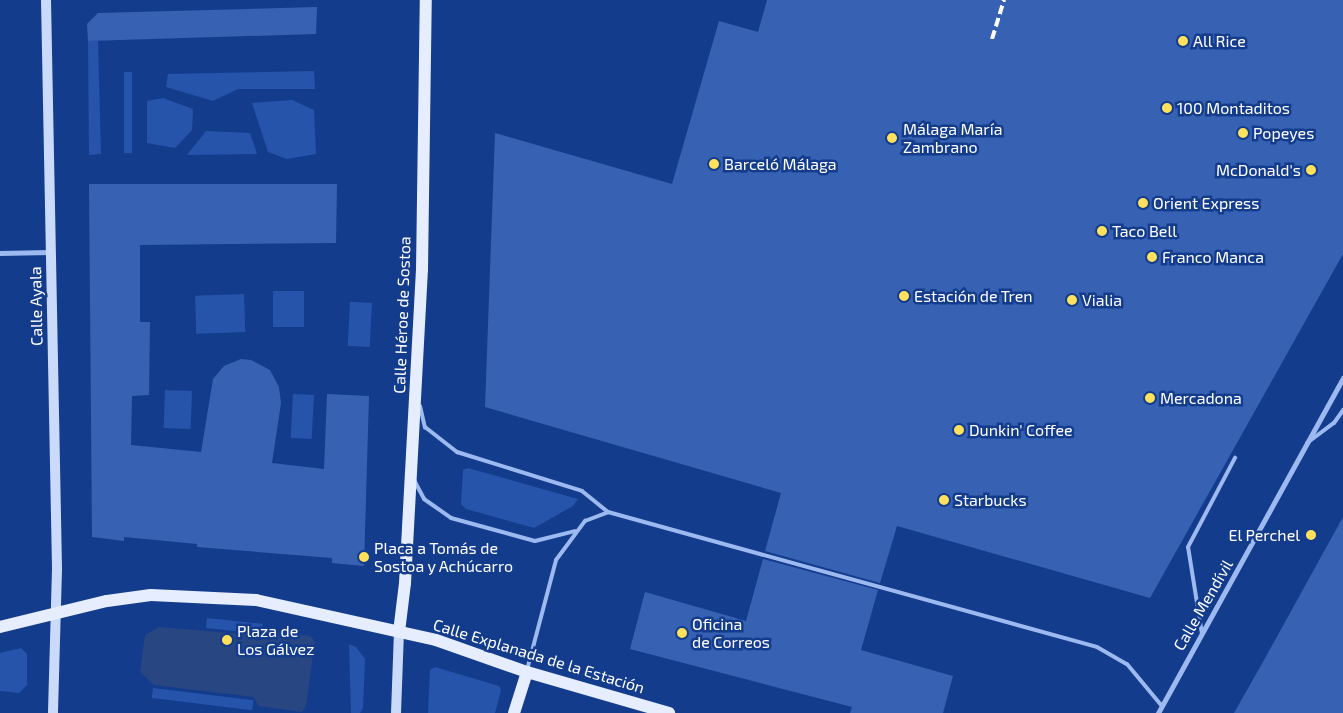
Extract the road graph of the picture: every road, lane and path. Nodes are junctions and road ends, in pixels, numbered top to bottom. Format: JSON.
{"nodes":[{"id":1,"x":46,"y":0,"type":"edge"},
{"id":2,"x":426,"y":0,"type":"edge"},
{"id":3,"x":50,"y":252,"type":"junction"},
{"id":4,"x":0,"y":253,"type":"edge"},
{"id":5,"x":1343,"y":378,"type":"edge"},
{"id":6,"x":416,"y":388,"type":"junction"},
{"id":7,"x":1343,"y":410,"type":"edge"},
{"id":8,"x":1308,"y":443,"type":"junction"},
{"id":9,"x":1235,"y":458,"type":"dead end"},
{"id":10,"x":411,"y":474,"type":"junction"},
{"id":11,"x":608,"y":512,"type":"junction"},
{"id":12,"x":575,"y":531,"type":"junction"},
{"id":13,"x":56,"y":612,"type":"junction"},
{"id":14,"x":0,"y":627,"type":"edge"},
{"id":15,"x":399,"y":632,"type":"junction"},
{"id":16,"x":1202,"y":634,"type":"junction"},
{"id":17,"x":527,"y":672,"type":"junction"},
{"id":18,"x":1161,"y":705,"type":"junction"},
{"id":19,"x":54,"y":713,"type":"edge"},
{"id":20,"x":396,"y":713,"type":"edge"},
{"id":21,"x":514,"y":713,"type":"edge"},
{"id":22,"x":669,"y":713,"type":"edge"},
{"id":23,"x":1158,"y":713,"type":"edge"}],
"edges":[{"from":1,"to":3,"type":"main road","name":"Calle Ayala"},
{"from":2,"to":6,"type":"main road","name":"Calle Héroe de Sostoa"},
{"from":3,"to":4,"type":"street"},
{"from":3,"to":13,"type":"main road","name":"Calle Ayala"},
{"from":5,"to":8,"type":"street","name":"Calle Mendívil"},
{"from":6,"to":10,"type":"main road","name":"Calle Héroe de Sostoa"},
{"from":6,"to":11,"type":"lane"},
{"from":7,"to":8,"type":"lane"},
{"from":8,"to":16,"type":"street","name":"Calle Mendívil"},
{"from":9,"to":16,"type":"lane"},
{"from":10,"to":12,"type":"lane"},
{"from":10,"to":15,"type":"main road","name":"Calle Héroe de Sostoa"},
{"from":11,"to":12,"type":"lane"},
{"from":11,"to":18,"type":"lane"},
{"from":12,"to":17,"type":"lane"},
{"from":13,"to":14,"type":"main road","name":"Calle Explanada de la Estación"},
{"from":13,"to":15,"type":"main road","name":"Calle Explanada de la Estación"},
{"from":13,"to":19,"type":"main road","name":"Calle Ayala"},
{"from":15,"to":17,"type":"main road","name":"Calle Explanada de la Estación"},
{"from":15,"to":20,"type":"main road"},
{"from":16,"to":18,"type":"street","name":"Calle Mendívil"},
{"from":17,"to":21,"type":"main road"},
{"from":17,"to":22,"type":"main road","name":"Calle Explanada de la Estación"},
{"from":18,"to":23,"type":"street","name":"Calle Mendívil"}]}
